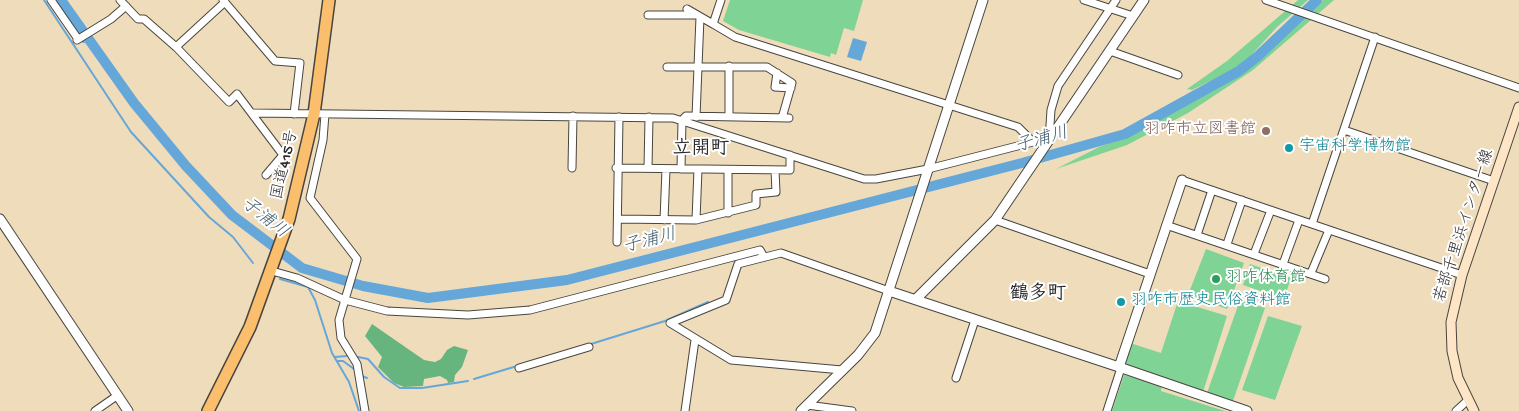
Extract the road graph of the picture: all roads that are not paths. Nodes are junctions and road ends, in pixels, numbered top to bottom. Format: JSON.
{"nodes":[{"id":1,"x":50,"y":0,"type":"edge"},
{"id":2,"x":120,"y":0,"type":"edge"},
{"id":3,"x":329,"y":0,"type":"edge"},
{"id":4,"x":721,"y":0,"type":"edge"},
{"id":5,"x":983,"y":0,"type":"edge"},
{"id":6,"x":1084,"y":0,"type":"edge"},
{"id":7,"x":1116,"y":0,"type":"edge"},
{"id":8,"x":1144,"y":0,"type":"edge"},
{"id":9,"x":1266,"y":0,"type":"edge"},
{"id":10,"x":224,"y":1,"type":"edge"},
{"id":11,"x":126,"y":6,"type":"junction"},
{"id":12,"x":1109,"y":8,"type":"junction"},
{"id":13,"x":687,"y":9,"type":"dead end"},
{"id":14,"x":648,"y":15,"type":"dead end"},
{"id":15,"x":698,"y":16,"type":"junction"},
{"id":16,"x":1133,"y":16,"type":"junction"},
{"id":17,"x":713,"y":24,"type":"junction"},
{"id":18,"x":1375,"y":37,"type":"junction"},
{"id":19,"x":176,"y":47,"type":"junction"},
{"id":20,"x":1110,"y":51,"type":"junction"},
{"id":21,"x":667,"y":66,"type":"dead end"},
{"id":22,"x":698,"y":66,"type":"junction"},
{"id":23,"x":729,"y":66,"type":"junction"},
{"id":24,"x":777,"y":73,"type":"junction"},
{"id":25,"x":1178,"y":75,"type":"dead end"},
{"id":26,"x":791,"y":88,"type":"junction"},
{"id":27,"x":1519,"y":88,"type":"edge"},
{"id":28,"x":948,"y":106,"type":"junction"},
{"id":29,"x":1519,"y":107,"type":"edge"},
{"id":30,"x":252,"y":113,"type":"junction"},
{"id":31,"x":294,"y":114,"type":"junction"},
{"id":32,"x":320,"y":114,"type":"junction"},
{"id":33,"x":573,"y":116,"type":"junction"},
{"id":34,"x":619,"y":117,"type":"junction"},
{"id":35,"x":649,"y":117,"type":"junction"},
{"id":36,"x":696,"y":117,"type":"junction"},
{"id":37,"x":729,"y":118,"type":"junction"},
{"id":38,"x":682,"y":120,"type":"junction"},
{"id":39,"x":1344,"y":130,"type":"junction"},
{"id":40,"x":1049,"y":140,"type":"junction"},
{"id":41,"x":1033,"y":142,"type":"junction"},
{"id":42,"x":790,"y":156,"type":"junction"},
{"id":43,"x":572,"y":168,"type":"dead end"},
{"id":44,"x":617,"y":168,"type":"junction"},
{"id":45,"x":648,"y":168,"type":"junction"},
{"id":46,"x":666,"y":169,"type":"junction"},
{"id":47,"x":681,"y":169,"type":"junction"},
{"id":48,"x":698,"y":169,"type":"junction"},
{"id":49,"x":728,"y":170,"type":"junction"},
{"id":50,"x":776,"y":170,"type":"junction"},
{"id":51,"x":927,"y":172,"type":"junction"},
{"id":52,"x":266,"y":175,"type":"dead end"},
{"id":53,"x":1182,"y":180,"type":"joint"},
{"id":54,"x":1494,"y":181,"type":"junction"},
{"id":55,"x":1212,"y":190,"type":"junction"},
{"id":56,"x":1242,"y":200,"type":"junction"},
{"id":57,"x":1271,"y":210,"type":"junction"},
{"id":58,"x":728,"y":213,"type":"junction"},
{"id":59,"x":0,"y":219,"type":"edge"},
{"id":60,"x":618,"y":219,"type":"junction"},
{"id":61,"x":664,"y":220,"type":"junction"},
{"id":62,"x":696,"y":220,"type":"junction"},
{"id":63,"x":995,"y":220,"type":"junction"},
{"id":64,"x":1299,"y":220,"type":"junction"},
{"id":65,"x":1312,"y":224,"type":"junction"},
{"id":66,"x":1166,"y":225,"type":"junction"},
{"id":67,"x":1329,"y":230,"type":"junction"},
{"id":68,"x":1198,"y":235,"type":"junction"},
{"id":69,"x":618,"y":242,"type":"dead end"},
{"id":70,"x":1227,"y":244,"type":"junction"},
{"id":71,"x":1254,"y":254,"type":"junction"},
{"id":72,"x":764,"y":257,"type":"junction"},
{"id":73,"x":1283,"y":264,"type":"junction"},
{"id":74,"x":273,"y":268,"type":"junction"},
{"id":75,"x":1311,"y":273,"type":"junction"},
{"id":76,"x":1150,"y":274,"type":"junction"},
{"id":77,"x":1462,"y":274,"type":"junction"},
{"id":78,"x":1325,"y":279,"type":"dead end"},
{"id":79,"x":889,"y":291,"type":"junction"},
{"id":80,"x":345,"y":298,"type":"junction"},
{"id":81,"x":916,"y":299,"type":"junction"},
{"id":82,"x":975,"y":320,"type":"junction"},
{"id":83,"x":695,"y":340,"type":"junction"},
{"id":84,"x":589,"y":347,"type":"dead end"},
{"id":85,"x":1120,"y":367,"type":"junction"},
{"id":86,"x":519,"y":368,"type":"dead end"},
{"id":87,"x":842,"y":370,"type":"junction"},
{"id":88,"x":956,"y":378,"type":"dead end"},
{"id":89,"x":118,"y":395,"type":"junction"},
{"id":90,"x":1468,"y":400,"type":"junction"},
{"id":91,"x":804,"y":408,"type":"edge"},
{"id":92,"x":95,"y":411,"type":"edge"},
{"id":93,"x":128,"y":411,"type":"edge"},
{"id":94,"x":208,"y":411,"type":"edge"},
{"id":95,"x":365,"y":411,"type":"edge"},
{"id":96,"x":685,"y":411,"type":"edge"},
{"id":97,"x":852,"y":411,"type":"edge"},
{"id":98,"x":1107,"y":411,"type":"edge"},
{"id":99,"x":1247,"y":411,"type":"edge"},
{"id":100,"x":1456,"y":411,"type":"edge"},
{"id":101,"x":1474,"y":411,"type":"edge"}],
"edges":[{"from":1,"to":11,"type":"street"},
{"from":2,"to":11,"type":"street"},
{"from":3,"to":32,"type":"highway","name":"国道415号"},
{"from":4,"to":17,"type":"street"},
{"from":5,"to":28,"type":"street"},
{"from":6,"to":12,"type":"street"},
{"from":7,"to":12,"type":"street"},
{"from":8,"to":16,"type":"street"},
{"from":9,"to":18,"type":"street"},
{"from":10,"to":19,"type":"street"},
{"from":10,"to":31,"type":"street"},
{"from":11,"to":19,"type":"street"},
{"from":12,"to":16,"type":"street"},
{"from":12,"to":40,"type":"street"},
{"from":13,"to":15,"type":"street"},
{"from":14,"to":15,"type":"street"},
{"from":15,"to":17,"type":"street"},
{"from":15,"to":22,"type":"street"},
{"from":16,"to":20,"type":"street"},
{"from":17,"to":28,"type":"street"},
{"from":18,"to":27,"type":"street"},
{"from":18,"to":39,"type":"street"},
{"from":19,"to":30,"type":"street"},
{"from":20,"to":25,"type":"street"},
{"from":20,"to":40,"type":"street"},
{"from":21,"to":22,"type":"street"},
{"from":22,"to":23,"type":"street"},
{"from":22,"to":36,"type":"street"},
{"from":23,"to":24,"type":"street"},
{"from":23,"to":37,"type":"street"},
{"from":24,"to":26,"type":"street"},
{"from":24,"to":26,"type":"street"},
{"from":26,"to":37,"type":"street"},
{"from":28,"to":41,"type":"street"},
{"from":28,"to":51,"type":"street"},
{"from":29,"to":54,"type":"main road","name":"若部千里浜インター線"},
{"from":30,"to":31,"type":"street"},
{"from":30,"to":52,"type":"street"},
{"from":31,"to":32,"type":"street"},
{"from":32,"to":33,"type":"street"},
{"from":32,"to":74,"type":"highway","name":"国道415号"},
{"from":32,"to":80,"type":"street"},
{"from":33,"to":34,"type":"street"},
{"from":33,"to":43,"type":"street"},
{"from":34,"to":35,"type":"street"},
{"from":34,"to":44,"type":"street"},
{"from":35,"to":38,"type":"street"},
{"from":35,"to":45,"type":"street"},
{"from":36,"to":37,"type":"street"},
{"from":36,"to":38,"type":"street"},
{"from":38,"to":42,"type":"street"},
{"from":38,"to":47,"type":"street"},
{"from":39,"to":54,"type":"street"},
{"from":39,"to":65,"type":"street"},
{"from":40,"to":41,"type":"street"},
{"from":40,"to":63,"type":"street"},
{"from":41,"to":51,"type":"street"},
{"from":42,"to":50,"type":"street"},
{"from":42,"to":51,"type":"street"},
{"from":44,"to":45,"type":"street"},
{"from":44,"to":60,"type":"street"},
{"from":45,"to":46,"type":"street"},
{"from":46,"to":47,"type":"street"},
{"from":46,"to":61,"type":"street"},
{"from":47,"to":48,"type":"street"},
{"from":48,"to":49,"type":"street"},
{"from":48,"to":62,"type":"street"},
{"from":49,"to":50,"type":"street"},
{"from":49,"to":58,"type":"street"},
{"from":50,"to":58,"type":"street"},
{"from":51,"to":79,"type":"street"},
{"from":53,"to":55,"type":"street"},
{"from":53,"to":66,"type":"street"},
{"from":54,"to":77,"type":"main road","name":"若部千里浜インター線"},
{"from":55,"to":56,"type":"street"},
{"from":55,"to":68,"type":"street"},
{"from":56,"to":57,"type":"street"},
{"from":56,"to":70,"type":"street"},
{"from":57,"to":64,"type":"street"},
{"from":57,"to":71,"type":"street"},
{"from":58,"to":62,"type":"street"},
{"from":59,"to":89,"type":"street"},
{"from":60,"to":61,"type":"street"},
{"from":60,"to":69,"type":"street"},
{"from":61,"to":62,"type":"street"},
{"from":63,"to":76,"type":"street"},
{"from":63,"to":81,"type":"street"},
{"from":64,"to":65,"type":"street"},
{"from":64,"to":73,"type":"street"},
{"from":65,"to":67,"type":"street"},
{"from":66,"to":68,"type":"street"},
{"from":66,"to":76,"type":"street"},
{"from":67,"to":75,"type":"street"},
{"from":67,"to":77,"type":"street"},
{"from":68,"to":70,"type":"street"},
{"from":70,"to":71,"type":"street"},
{"from":71,"to":73,"type":"street"},
{"from":72,"to":79,"type":"street"},
{"from":72,"to":80,"type":"street"},
{"from":72,"to":83,"type":"street"},
{"from":73,"to":75,"type":"street"},
{"from":74,"to":80,"type":"street"},
{"from":74,"to":94,"type":"highway","name":"国道415号"},
{"from":75,"to":78,"type":"street"},
{"from":76,"to":85,"type":"street"},
{"from":77,"to":90,"type":"main road","name":"若部千里浜インター線"},
{"from":79,"to":81,"type":"street"},
{"from":79,"to":87,"type":"street"},
{"from":80,"to":95,"type":"street"},
{"from":81,"to":82,"type":"street"},
{"from":82,"to":85,"type":"street"},
{"from":82,"to":88,"type":"street"},
{"from":83,"to":87,"type":"street"},
{"from":83,"to":96,"type":"street"},
{"from":84,"to":86,"type":"street"},
{"from":85,"to":98,"type":"street"},
{"from":85,"to":99,"type":"street"},
{"from":87,"to":91,"type":"street"},
{"from":89,"to":92,"type":"street"},
{"from":89,"to":93,"type":"street"},
{"from":90,"to":100,"type":"street"},
{"from":90,"to":101,"type":"main road","name":"若部千里浜インター線"},
{"from":91,"to":97,"type":"street"}]}
